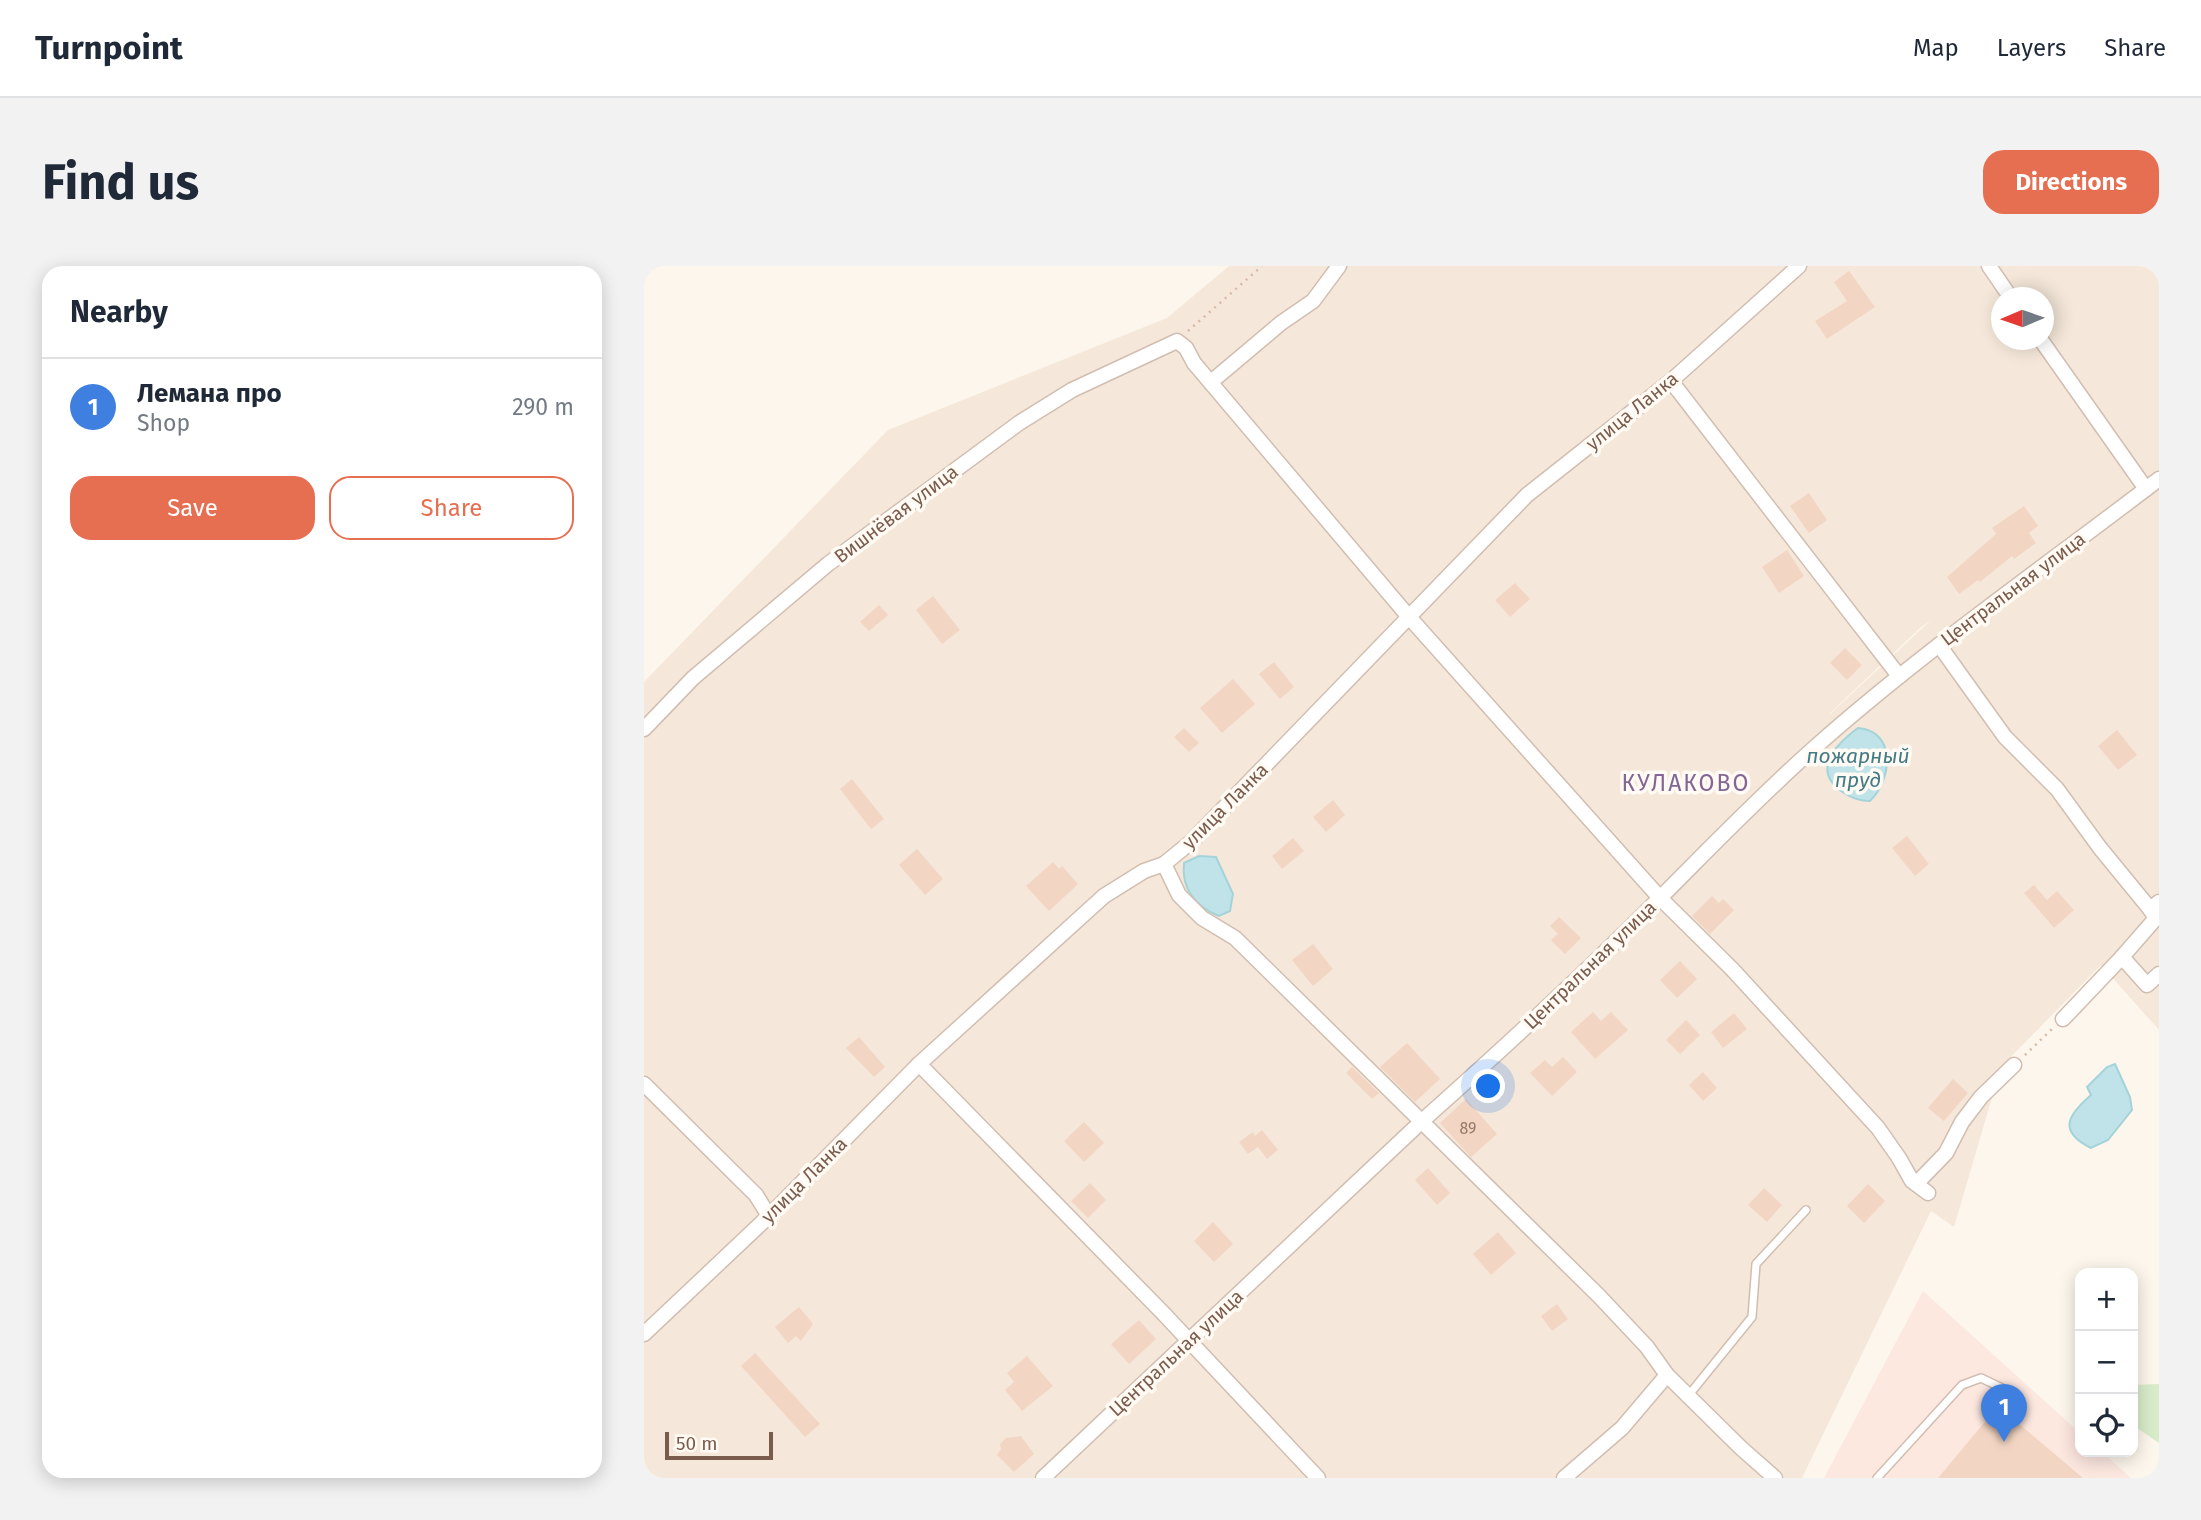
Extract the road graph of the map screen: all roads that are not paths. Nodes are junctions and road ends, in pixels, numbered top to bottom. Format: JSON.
{"nodes":[{"id":1,"x":1339,"y":266,"type":"edge"},
{"id":2,"x":1798,"y":266,"type":"edge"},
{"id":3,"x":1989,"y":266,"type":"edge"},
{"id":4,"x":2003,"y":287,"type":"edge"},
{"id":5,"x":2048,"y":350,"type":"edge"},
{"id":6,"x":1671,"y":381,"type":"junction"},
{"id":7,"x":1210,"y":382,"type":"junction"},
{"id":8,"x":2159,"y":479,"type":"edge"},
{"id":9,"x":2146,"y":489,"type":"junction"},
{"id":10,"x":1409,"y":617,"type":"junction"},
{"id":11,"x":1939,"y":645,"type":"junction"},
{"id":12,"x":1899,"y":676,"type":"junction"},
{"id":13,"x":644,"y":729,"type":"edge"},
{"id":14,"x":1164,"y":864,"type":"junction"},
{"id":15,"x":1660,"y":898,"type":"junction"},
{"id":16,"x":2154,"y":906,"type":"edge"},
{"id":17,"x":2122,"y":957,"type":"junction"},
{"id":18,"x":2159,"y":974,"type":"edge"},
{"id":19,"x":2063,"y":1019,"type":"road end"},
{"id":20,"x":919,"y":1065,"type":"junction"},
{"id":21,"x":2014,"y":1065,"type":"road end"},
{"id":22,"x":644,"y":1084,"type":"edge"},
{"id":23,"x":1422,"y":1121,"type":"junction"},
{"id":24,"x":1916,"y":1184,"type":"junction"},
{"id":25,"x":1928,"y":1193,"type":"dead end"},
{"id":26,"x":1806,"y":1210,"type":"dead end"},
{"id":27,"x":769,"y":1216,"type":"junction"},
{"id":28,"x":644,"y":1334,"type":"edge"},
{"id":29,"x":1189,"y":1341,"type":"junction"},
{"id":30,"x":1667,"y":1375,"type":"junction"},
{"id":31,"x":2002,"y":1388,"type":"dead end"},
{"id":32,"x":1688,"y":1396,"type":"junction"},
{"id":33,"x":1043,"y":1478,"type":"edge"},
{"id":34,"x":1318,"y":1478,"type":"edge"},
{"id":35,"x":1564,"y":1478,"type":"edge"},
{"id":36,"x":1775,"y":1478,"type":"edge"},
{"id":37,"x":1878,"y":1478,"type":"edge"}],
"edges":[{"from":1,"to":7,"type":"street"},
{"from":2,"to":6,"type":"street","name":"улица Ланка"},
{"from":3,"to":4,"type":"street"},
{"from":5,"to":9,"type":"street"},
{"from":6,"to":10,"type":"street","name":"улица Ланка"},
{"from":6,"to":12,"type":"street"},
{"from":7,"to":10,"type":"street"},
{"from":7,"to":13,"type":"street","name":"Вишнёвая улица"},
{"from":8,"to":9,"type":"street","name":"Центральная улица"},
{"from":9,"to":11,"type":"street","name":"Центральная улица"},
{"from":10,"to":14,"type":"street","name":"улица Ланка"},
{"from":10,"to":15,"type":"street"},
{"from":11,"to":12,"type":"street","name":"Центральная улица"},
{"from":11,"to":16,"type":"street"},
{"from":12,"to":15,"type":"street","name":"Центральная улица"},
{"from":14,"to":20,"type":"street","name":"улица Ланка"},
{"from":14,"to":23,"type":"street"},
{"from":15,"to":23,"type":"street","name":"Центральная улица"},
{"from":15,"to":24,"type":"street"},
{"from":16,"to":17,"type":"street"},
{"from":17,"to":18,"type":"street"},
{"from":17,"to":19,"type":"street"},
{"from":20,"to":27,"type":"street","name":"улица Ланка"},
{"from":20,"to":29,"type":"street"},
{"from":21,"to":24,"type":"street"},
{"from":22,"to":27,"type":"street"},
{"from":23,"to":29,"type":"street","name":"Центральная улица"},
{"from":23,"to":30,"type":"street"},
{"from":24,"to":25,"type":"street"},
{"from":26,"to":32,"type":"lane"},
{"from":27,"to":28,"type":"street","name":"улица Ланка"},
{"from":29,"to":33,"type":"street","name":"Центральная улица"},
{"from":29,"to":34,"type":"street"},
{"from":30,"to":32,"type":"street"},
{"from":30,"to":35,"type":"street"},
{"from":31,"to":37,"type":"lane"},
{"from":32,"to":36,"type":"street"}]}
